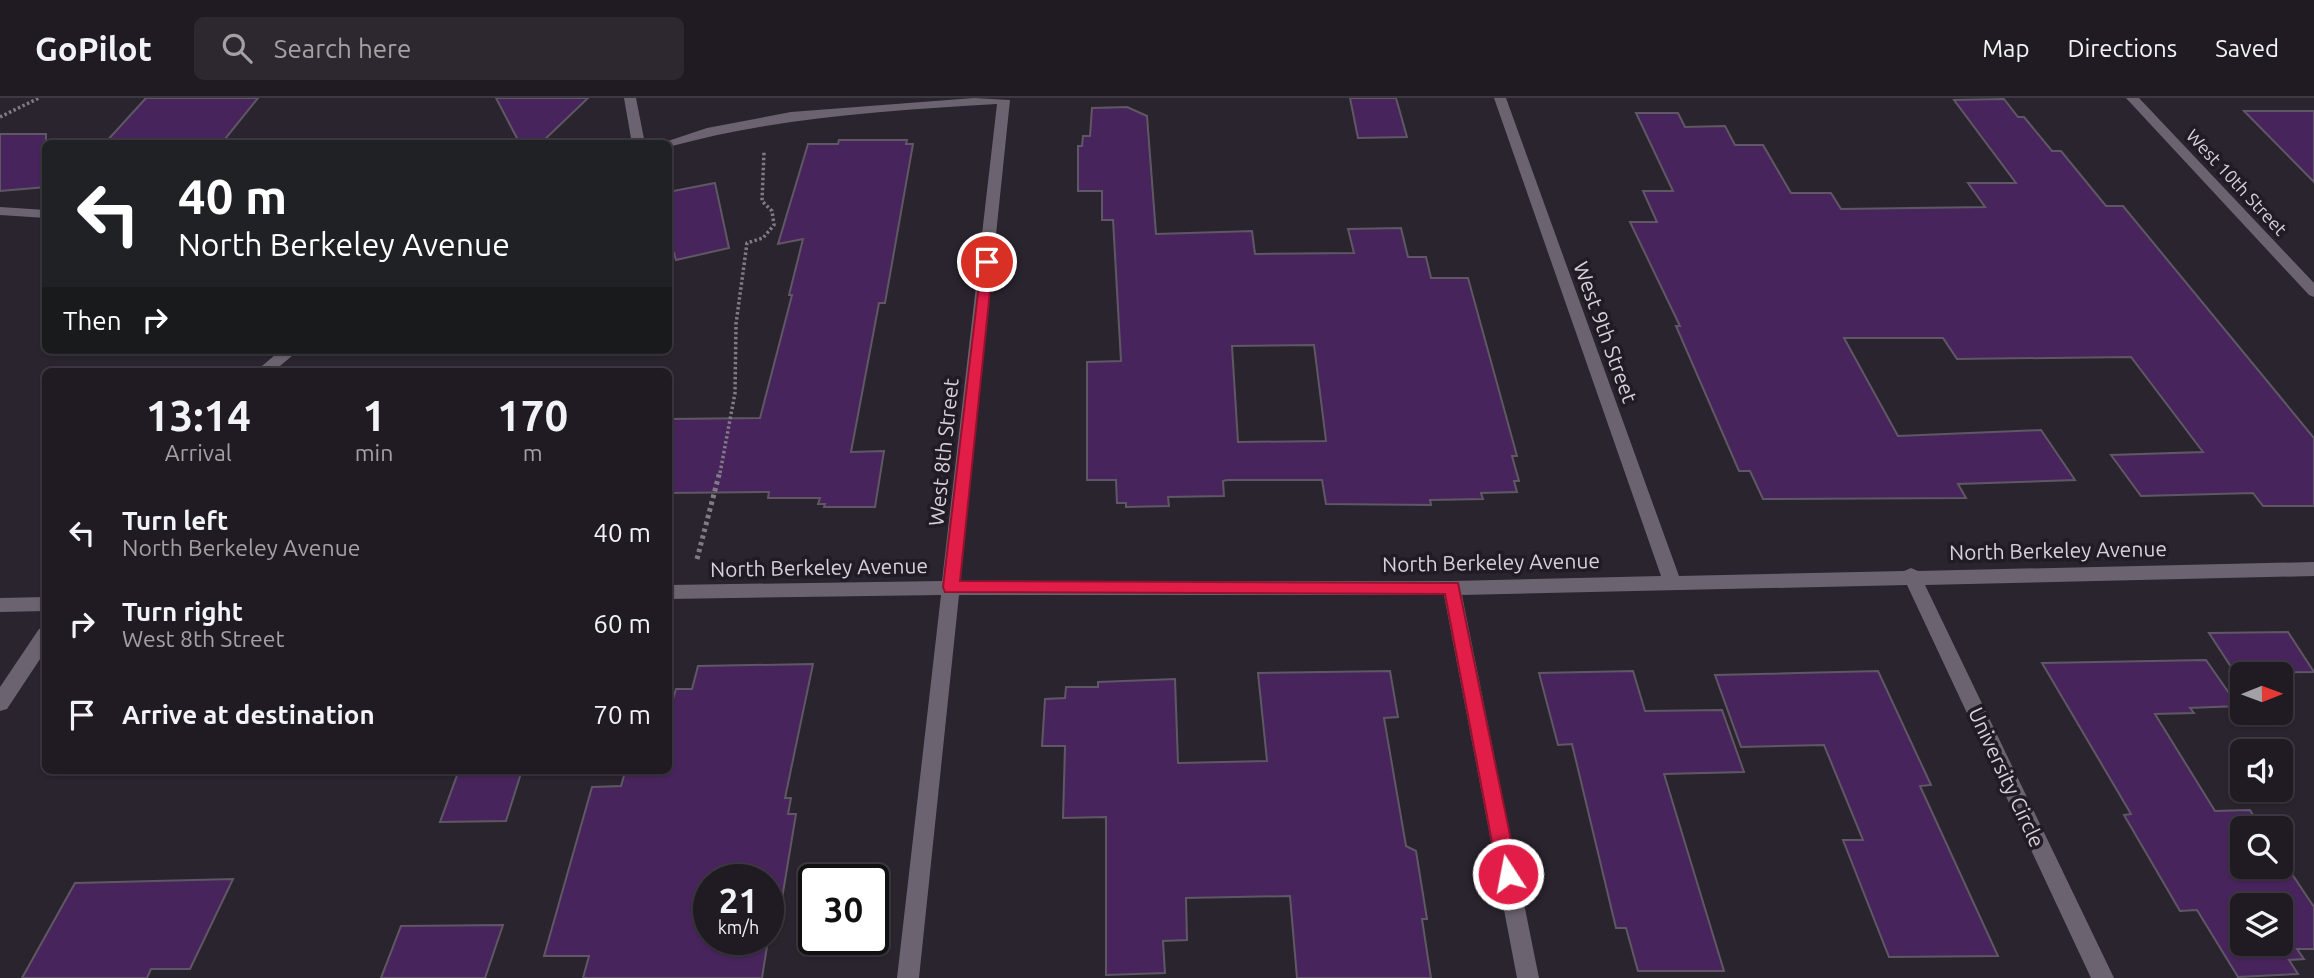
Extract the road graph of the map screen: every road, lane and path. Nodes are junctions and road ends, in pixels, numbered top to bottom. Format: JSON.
{"nodes":[{"id":1,"x":39,"y":98,"type":"edge"},
{"id":2,"x":630,"y":98,"type":"edge"},
{"id":3,"x":1500,"y":98,"type":"edge"},
{"id":4,"x":2132,"y":98,"type":"edge"},
{"id":5,"x":1004,"y":99,"type":"edge"},
{"id":6,"x":0,"y":117,"type":"edge"},
{"id":7,"x":765,"y":120,"type":"junction"},
{"id":8,"x":638,"y":140,"type":"edge"},
{"id":9,"x":672,"y":142,"type":"edge"},
{"id":10,"x":0,"y":211,"type":"edge"},
{"id":11,"x":42,"y":214,"type":"edge"},
{"id":12,"x":2314,"y":292,"type":"edge"},
{"id":13,"x":286,"y":354,"type":"edge"},
{"id":14,"x":268,"y":368,"type":"edge"},
{"id":15,"x":2314,"y":569,"type":"edge"},
{"id":16,"x":1911,"y":575,"type":"junction"},
{"id":17,"x":1672,"y":581,"type":"junction"},
{"id":18,"x":951,"y":587,"type":"junction"},
{"id":19,"x":1452,"y":587,"type":"junction"},
{"id":20,"x":672,"y":592,"type":"edge"},
{"id":21,"x":688,"y":592,"type":"junction"},
{"id":22,"x":42,"y":604,"type":"edge"},
{"id":23,"x":0,"y":605,"type":"edge"},
{"id":24,"x":42,"y":640,"type":"edge"},
{"id":25,"x":0,"y":703,"type":"edge"},
{"id":26,"x":908,"y":978,"type":"edge"},
{"id":27,"x":1528,"y":978,"type":"edge"},
{"id":28,"x":2103,"y":978,"type":"edge"}],
"edges":[{"from":1,"to":6,"type":"path"},
{"from":2,"to":8,"type":"street"},
{"from":3,"to":17,"type":"street","name":"West 9th Street"},
{"from":4,"to":12,"type":"street","name":"West 10th Street"},
{"from":5,"to":7,"type":"street"},
{"from":5,"to":18,"type":"street","name":"West 8th Street"},
{"from":7,"to":9,"type":"street"},
{"from":7,"to":21,"type":"path"},
{"from":10,"to":11,"type":"street"},
{"from":13,"to":14,"type":"street"},
{"from":15,"to":16,"type":"street","name":"North Berkeley Avenue"},
{"from":16,"to":17,"type":"street","name":"North Berkeley Avenue"},
{"from":16,"to":28,"type":"street","name":"University Circle"},
{"from":17,"to":19,"type":"street","name":"North Berkeley Avenue"},
{"from":18,"to":19,"type":"street","name":"North Berkeley Avenue"},
{"from":18,"to":21,"type":"street","name":"North Berkeley Avenue"},
{"from":18,"to":26,"type":"street","name":"West 8th Street"},
{"from":19,"to":27,"type":"street"},
{"from":20,"to":21,"type":"street","name":"North Berkeley Avenue"},
{"from":22,"to":23,"type":"street"},
{"from":24,"to":25,"type":"street"}]}
